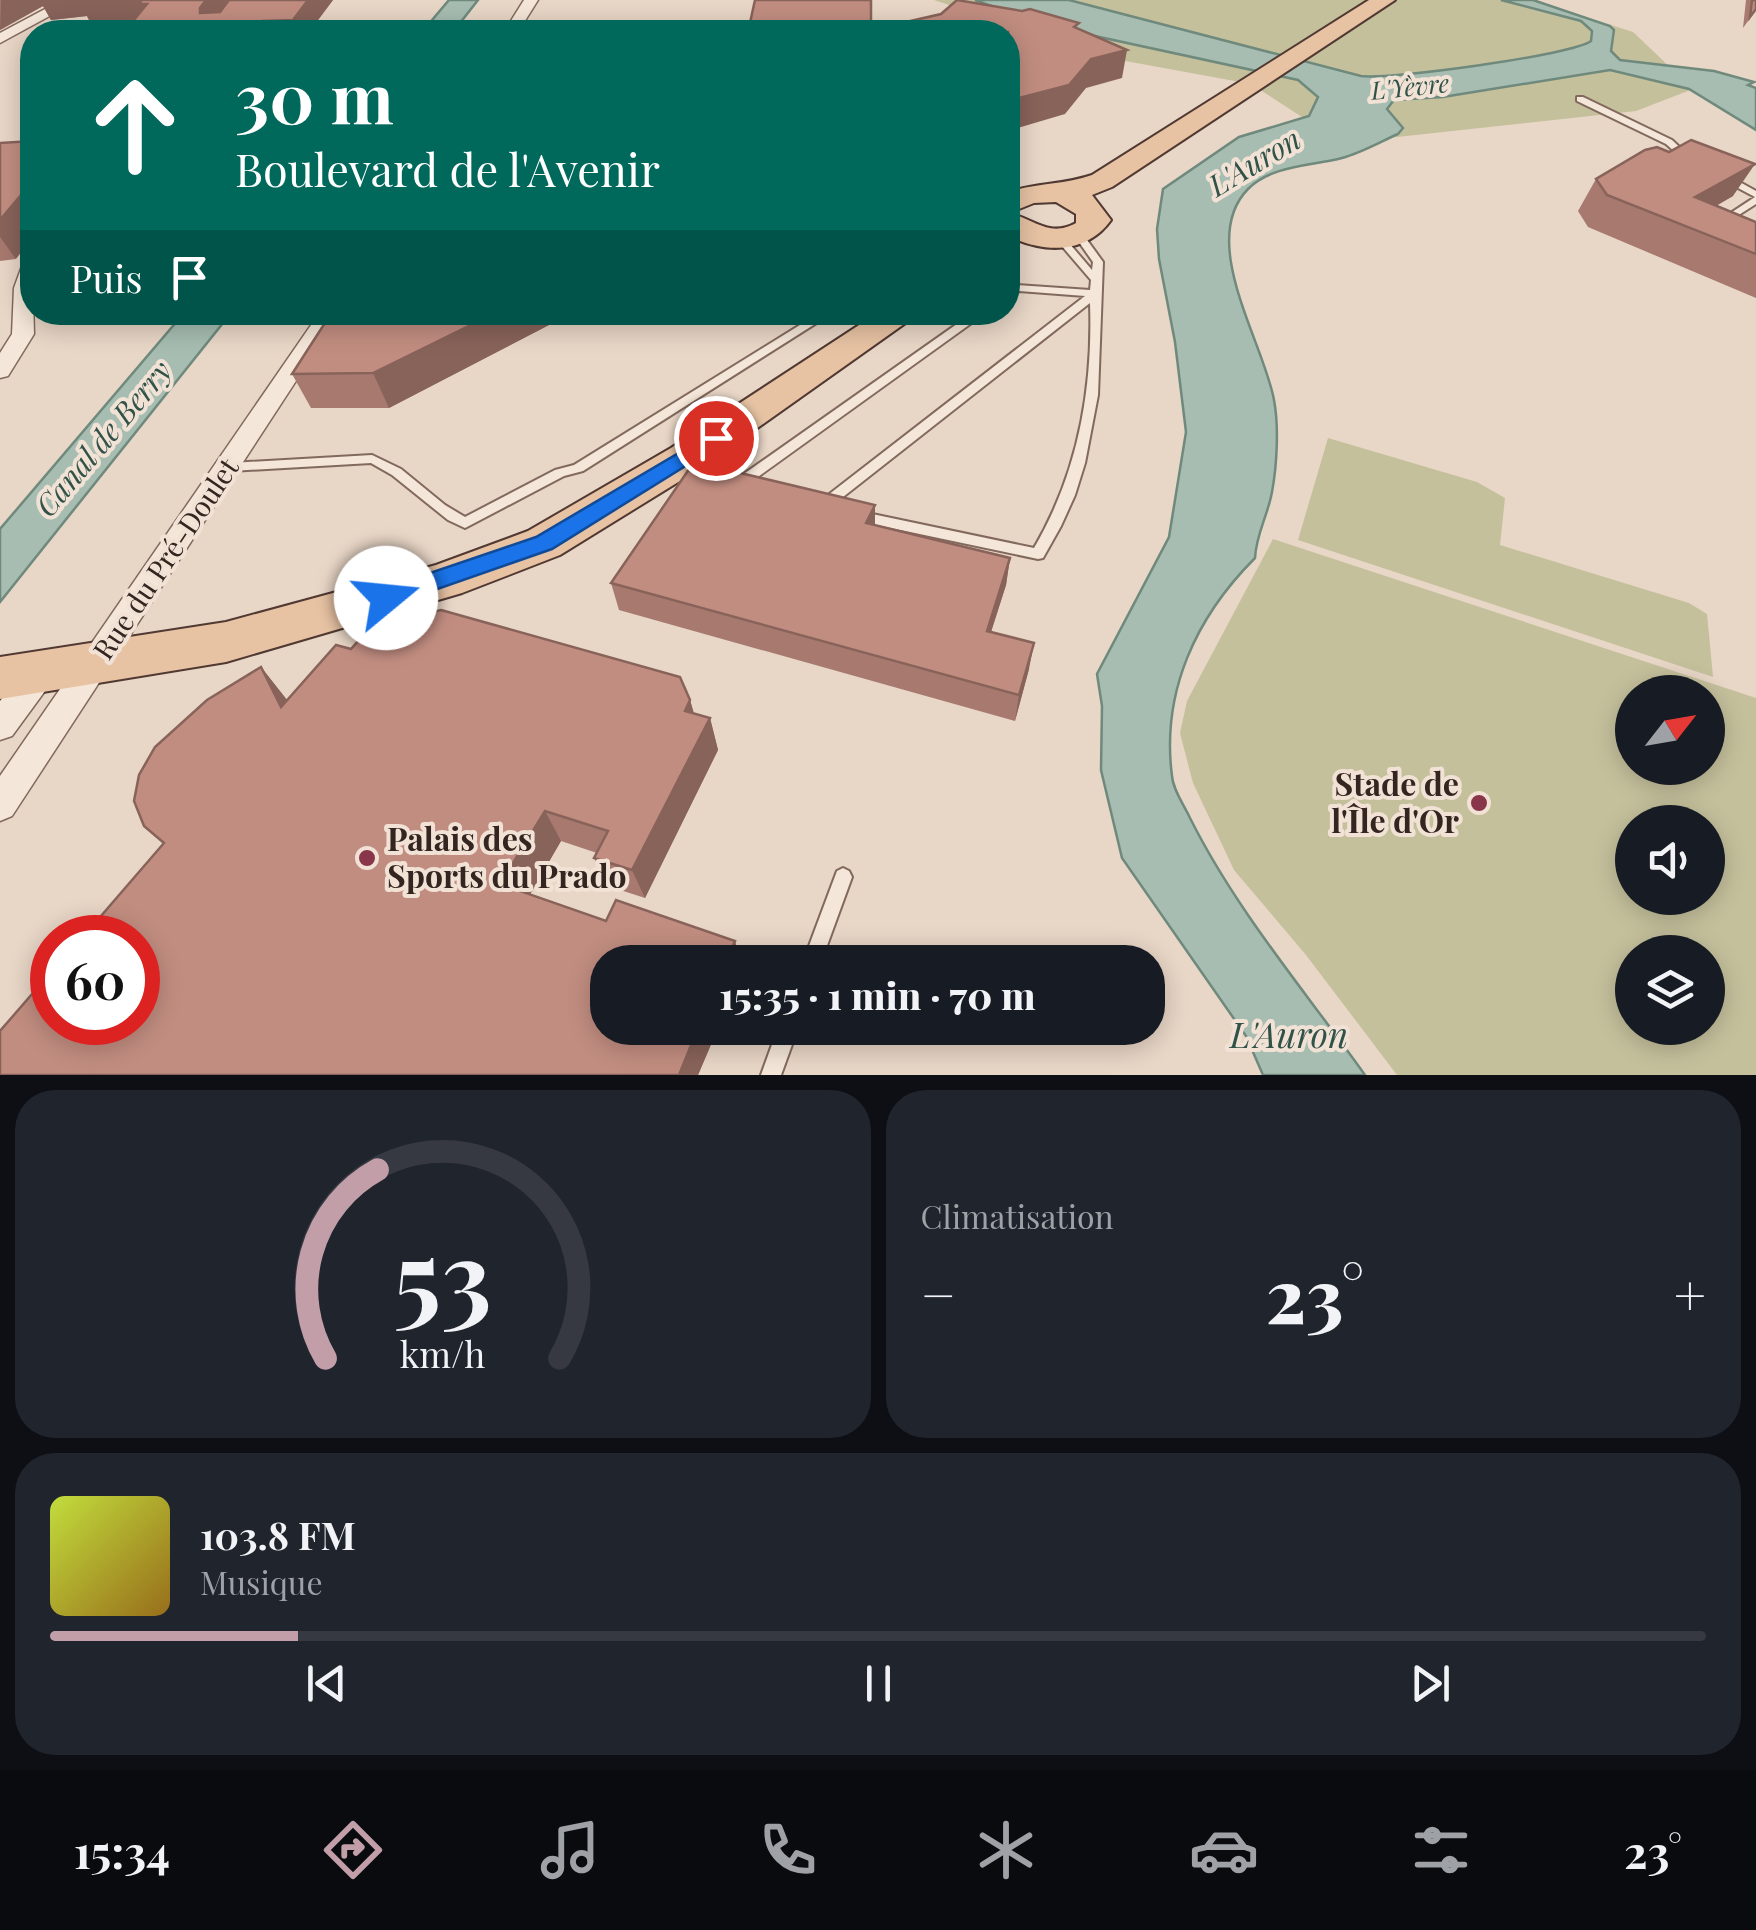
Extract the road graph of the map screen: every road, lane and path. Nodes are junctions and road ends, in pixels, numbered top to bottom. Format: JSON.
{"nodes":[{"id":1,"x":72,"y":0,"type":"edge"},
{"id":2,"x":1384,"y":0,"type":"edge"},
{"id":3,"x":35,"y":20,"type":"edge"},
{"id":4,"x":1580,"y":99,"type":"dead end"},
{"id":5,"x":1700,"y":164,"type":"edge"},
{"id":6,"x":1713,"y":171,"type":"edge"},
{"id":7,"x":1756,"y":197,"type":"edge"},
{"id":8,"x":1035,"y":215,"type":"edge"},
{"id":9,"x":1710,"y":230,"type":"edge"},
{"id":10,"x":1093,"y":278,"type":"junction"},
{"id":11,"x":1020,"y":288,"type":"edge"},
{"id":12,"x":1094,"y":294,"type":"junction"},
{"id":13,"x":23,"y":325,"type":"edge"},
{"id":14,"x":323,"y":325,"type":"edge"},
{"id":15,"x":808,"y":325,"type":"edge"},
{"id":16,"x":885,"y":325,"type":"edge"},
{"id":17,"x":964,"y":325,"type":"edge"},
{"id":18,"x":0,"y":371,"type":"edge"},
{"id":19,"x":230,"y":467,"type":"junction"},
{"id":20,"x":752,"y":491,"type":"edge"},
{"id":21,"x":803,"y":504,"type":"edge"},
{"id":22,"x":820,"y":508,"type":"junction"},
{"id":23,"x":96,"y":662,"type":"junction"},
{"id":24,"x":21,"y":675,"type":"edge"},
{"id":25,"x":0,"y":726,"type":"edge"},
{"id":26,"x":0,"y":805,"type":"edge"},
{"id":27,"x":843,"y":877,"type":"dead end"},
{"id":28,"x":818,"y":945,"type":"edge"},
{"id":29,"x":781,"y":1045,"type":"edge"},
{"id":30,"x":770,"y":1075,"type":"edge"}],
"edges":[{"from":1,"to":3,"type":"street"},
{"from":2,"to":8,"type":"main road"},
{"from":4,"to":5,"type":"lane"},
{"from":6,"to":7,"type":"lane"},
{"from":7,"to":9,"type":"lane"},
{"from":8,"to":10,"type":"lane"},
{"from":8,"to":10,"type":"lane"},
{"from":10,"to":12,"type":"lane"},
{"from":11,"to":12,"type":"lane"},
{"from":12,"to":22,"type":"lane"},
{"from":12,"to":22,"type":"lane"},
{"from":13,"to":18,"type":"street"},
{"from":14,"to":19,"type":"street","name":"Rue du Pré-Doulet"},
{"from":15,"to":19,"type":"lane"},
{"from":16,"to":23,"type":"main road"},
{"from":17,"to":20,"type":"lane"},
{"from":19,"to":23,"type":"street","name":"Rue du Pré-Doulet"},
{"from":21,"to":22,"type":"lane"},
{"from":23,"to":24,"type":"main road"},
{"from":23,"to":26,"type":"street","name":"Rue du Pré-Doulet"},
{"from":24,"to":25,"type":"street"},
{"from":27,"to":28,"type":"lane"},
{"from":29,"to":30,"type":"lane"}]}
